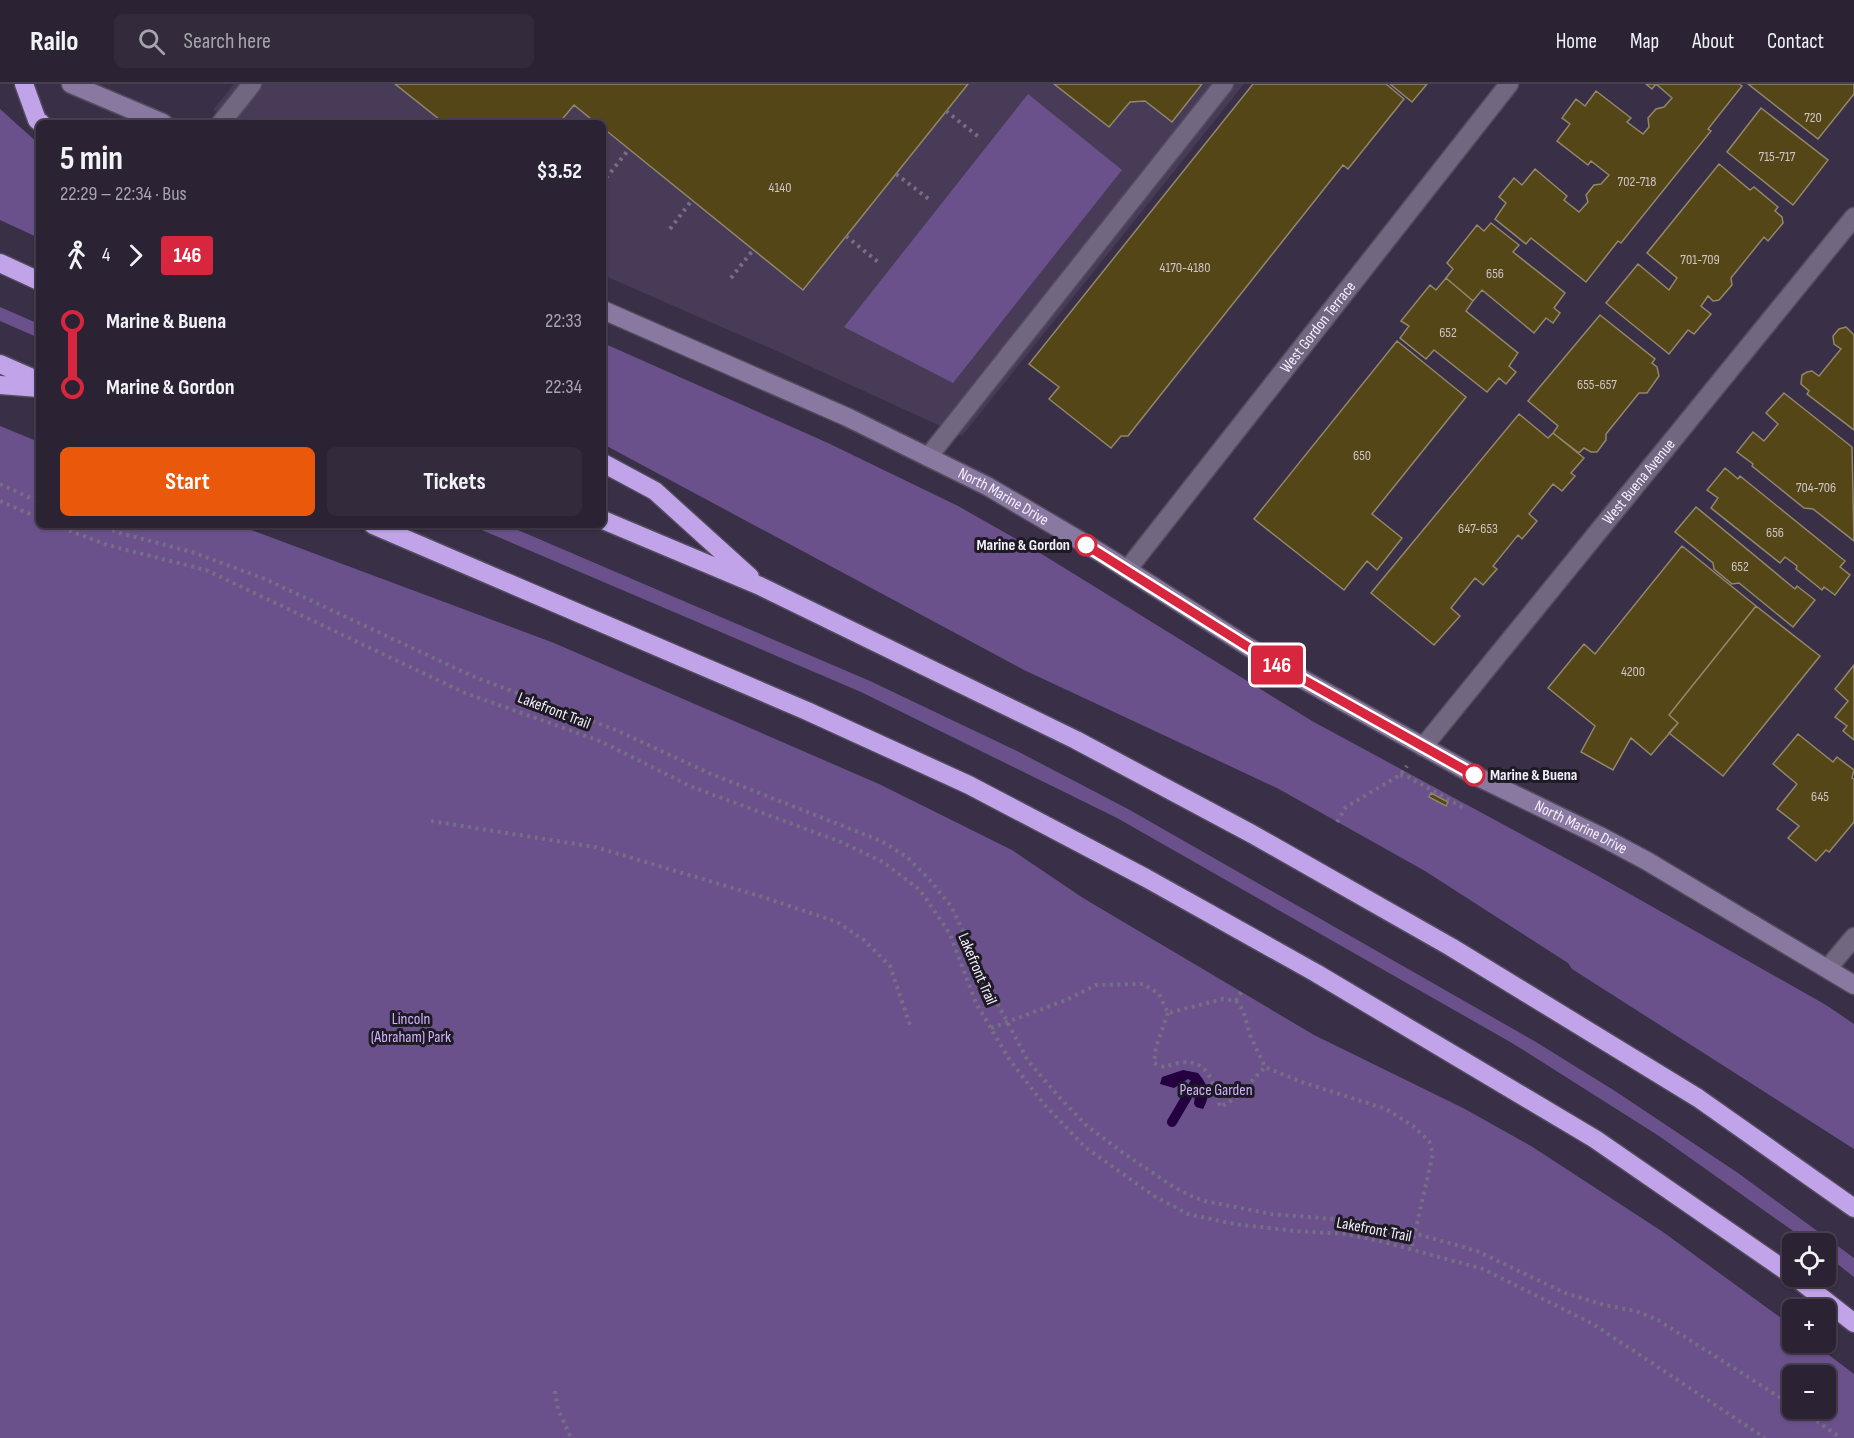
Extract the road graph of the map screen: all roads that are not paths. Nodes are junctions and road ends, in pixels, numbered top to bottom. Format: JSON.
{"nodes":[{"id":1,"x":24,"y":84,"type":"edge"},
{"id":2,"x":71,"y":84,"type":"edge"},
{"id":3,"x":252,"y":84,"type":"edge"},
{"id":4,"x":1224,"y":84,"type":"edge"},
{"id":5,"x":1509,"y":84,"type":"edge"},
{"id":6,"x":37,"y":120,"type":"edge"},
{"id":7,"x":156,"y":120,"type":"edge"},
{"id":8,"x":223,"y":120,"type":"edge"},
{"id":9,"x":1854,"y":217,"type":"edge"},
{"id":10,"x":0,"y":263,"type":"edge"},
{"id":11,"x":36,"y":280,"type":"edge"},
{"id":12,"x":606,"y":311,"type":"edge"},
{"id":13,"x":0,"y":364,"type":"edge"},
{"id":14,"x":36,"y":380,"type":"edge"},
{"id":15,"x":0,"y":385,"type":"edge"},
{"id":16,"x":36,"y":388,"type":"edge"},
{"id":17,"x":928,"y":457,"type":"junction"},
{"id":18,"x":606,"y":466,"type":"edge"},
{"id":19,"x":606,"y":521,"type":"edge"},
{"id":20,"x":380,"y":528,"type":"edge"},
{"id":21,"x":1127,"y":570,"type":"junction"},
{"id":22,"x":760,"y":586,"type":"junction"},
{"id":23,"x":1423,"y":747,"type":"junction"},
{"id":24,"x":1854,"y":937,"type":"edge"},
{"id":25,"x":1828,"y":968,"type":"junction"},
{"id":26,"x":1854,"y":985,"type":"edge"},
{"id":27,"x":1854,"y":1208,"type":"edge"},
{"id":28,"x":1782,"y":1268,"type":"edge"},
{"id":29,"x":1807,"y":1287,"type":"edge"},
{"id":30,"x":1854,"y":1323,"type":"edge"}],
"edges":[{"from":1,"to":6,"type":"highway"},
{"from":2,"to":7,"type":"street"},
{"from":3,"to":8,"type":"street"},
{"from":4,"to":17,"type":"street"},
{"from":5,"to":21,"type":"street","name":"West Gordon Terrace"},
{"from":9,"to":23,"type":"street","name":"West Buena Avenue"},
{"from":10,"to":11,"type":"highway"},
{"from":12,"to":17,"type":"street","name":"North Marine Drive"},
{"from":13,"to":14,"type":"highway"},
{"from":15,"to":16,"type":"highway"},
{"from":17,"to":21,"type":"street","name":"North Marine Drive"},
{"from":18,"to":22,"type":"highway"},
{"from":19,"to":22,"type":"highway"},
{"from":20,"to":28,"type":"highway"},
{"from":21,"to":23,"type":"street","name":"North Marine Drive"},
{"from":22,"to":27,"type":"highway"},
{"from":23,"to":25,"type":"street","name":"North Marine Drive"},
{"from":24,"to":25,"type":"street"},
{"from":25,"to":26,"type":"street","name":"North Marine Drive"},
{"from":29,"to":30,"type":"highway"}]}
